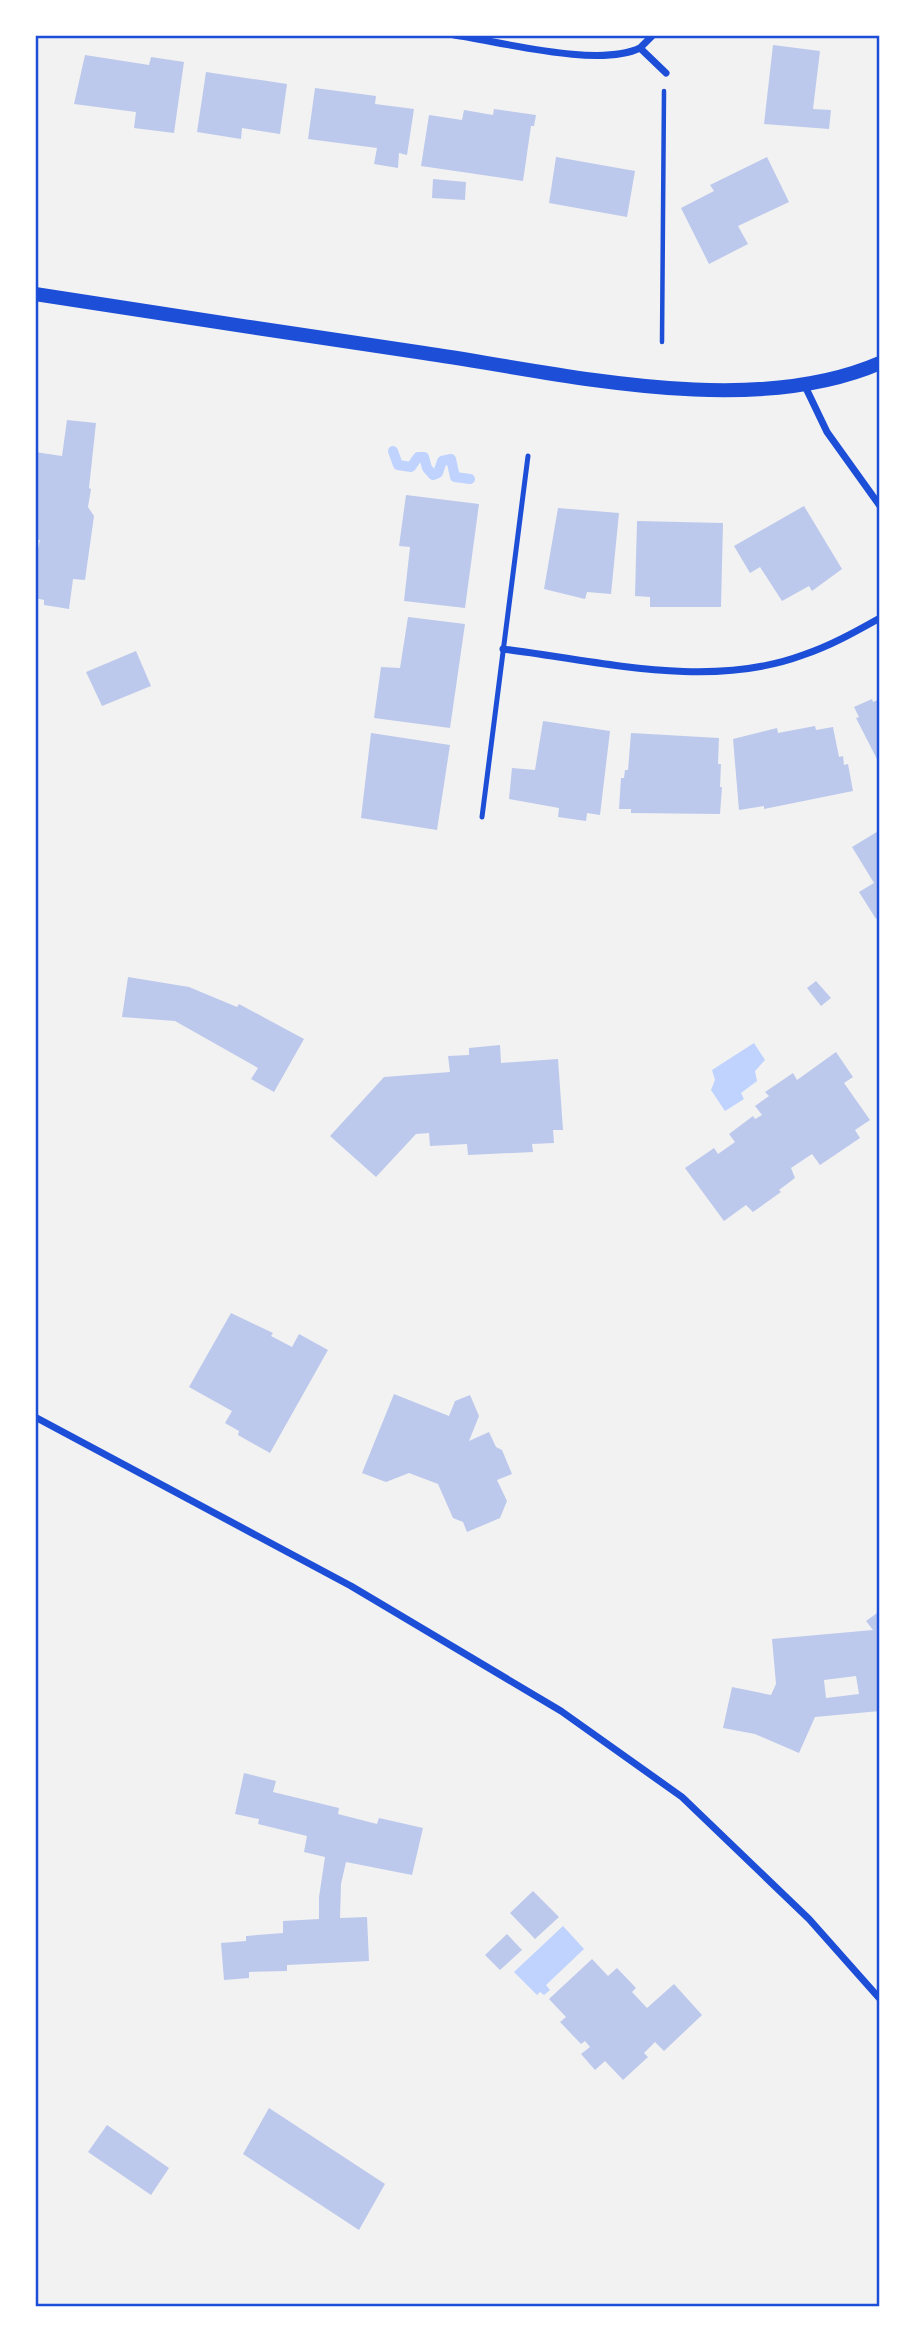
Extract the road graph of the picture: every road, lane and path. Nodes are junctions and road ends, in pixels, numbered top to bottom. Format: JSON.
{"nodes":[{"id":1,"x":454,"y":35,"type":"edge"},
{"id":2,"x":653,"y":35,"type":"edge"},
{"id":3,"x":640,"y":48,"type":"junction"},
{"id":4,"x":666,"y":73,"type":"joint"},
{"id":5,"x":35,"y":293,"type":"edge"},
{"id":6,"x":662,"y":342,"type":"dead end"},
{"id":7,"x":880,"y":363,"type":"edge"},
{"id":8,"x":804,"y":384,"type":"junction"},
{"id":9,"x":528,"y":456,"type":"dead end"},
{"id":10,"x":880,"y":506,"type":"edge"},
{"id":11,"x":880,"y":618,"type":"edge"},
{"id":12,"x":503,"y":649,"type":"junction"},
{"id":13,"x":482,"y":817,"type":"dead end"},
{"id":14,"x":35,"y":1417,"type":"edge"},
{"id":15,"x":880,"y":1999,"type":"edge"}],
"edges":[{"from":1,"to":3,"type":"street"},
{"from":2,"to":3,"type":"street"},
{"from":3,"to":4,"type":"street"},
{"from":4,"to":6,"type":"path"},
{"from":5,"to":8,"type":"main road"},
{"from":7,"to":8,"type":"main road"},
{"from":8,"to":10,"type":"street"},
{"from":9,"to":12,"type":"lane"},
{"from":11,"to":12,"type":"street"},
{"from":12,"to":13,"type":"lane"},
{"from":14,"to":15,"type":"street"}]}
